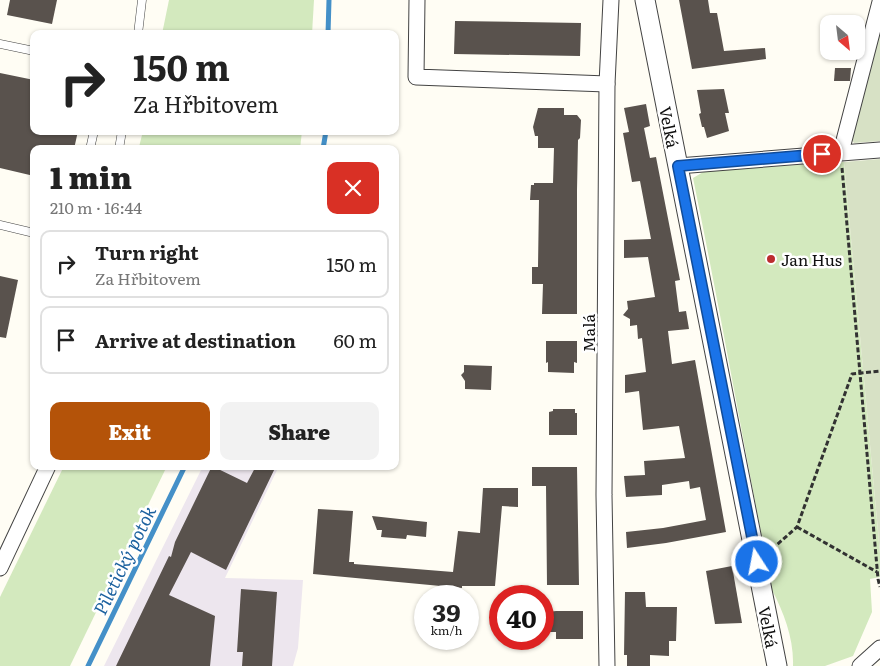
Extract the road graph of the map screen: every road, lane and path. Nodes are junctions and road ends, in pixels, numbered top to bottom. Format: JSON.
{"nodes":[{"id":1,"x":142,"y":0,"type":"edge"},
{"id":2,"x":417,"y":0,"type":"edge"},
{"id":3,"x":611,"y":0,"type":"edge"},
{"id":4,"x":645,"y":0,"type":"edge"},
{"id":5,"x":880,"y":2,"type":"edge"},
{"id":6,"x":138,"y":30,"type":"edge"},
{"id":7,"x":0,"y":44,"type":"edge"},
{"id":8,"x":30,"y":50,"type":"edge"},
{"id":9,"x":607,"y":84,"type":"junction"},
{"id":10,"x":880,"y":150,"type":"edge"},
{"id":11,"x":841,"y":152,"type":"junction"},
{"id":12,"x":678,"y":166,"type":"junction"},
{"id":13,"x":0,"y":226,"type":"edge"},
{"id":14,"x":30,"y":232,"type":"edge"},
{"id":15,"x":880,"y":371,"type":"edge"},
{"id":16,"x":860,"y":373,"type":"junction"},
{"id":17,"x":46,"y":470,"type":"edge"},
{"id":18,"x":796,"y":528,"type":"junction"},
{"id":19,"x":757,"y":562,"type":"junction"},
{"id":20,"x":0,"y":568,"type":"edge"},
{"id":21,"x":877,"y":572,"type":"junction"},
{"id":22,"x":880,"y":587,"type":"edge"},
{"id":23,"x":880,"y":648,"type":"edge"},
{"id":24,"x":607,"y":666,"type":"edge"},
{"id":25,"x":777,"y":666,"type":"edge"},
{"id":26,"x":860,"y":666,"type":"edge"}],
"edges":[{"from":1,"to":6,"type":"lane"},
{"from":2,"to":9,"type":"street"},
{"from":3,"to":9,"type":"street","name":"Malá"},
{"from":4,"to":12,"type":"street","name":"Velká"},
{"from":5,"to":11,"type":"street"},
{"from":7,"to":8,"type":"lane"},
{"from":9,"to":24,"type":"street","name":"Malá"},
{"from":10,"to":11,"type":"street"},
{"from":11,"to":12,"type":"street"},
{"from":11,"to":16,"type":"path"},
{"from":12,"to":19,"type":"street","name":"Velká"},
{"from":13,"to":14,"type":"lane"},
{"from":15,"to":16,"type":"path"},
{"from":16,"to":18,"type":"path"},
{"from":16,"to":21,"type":"path"},
{"from":17,"to":20,"type":"street"},
{"from":18,"to":19,"type":"path"},
{"from":18,"to":21,"type":"path"},
{"from":19,"to":25,"type":"street","name":"Velká"},
{"from":21,"to":22,"type":"path"},
{"from":23,"to":26,"type":"street"}]}
